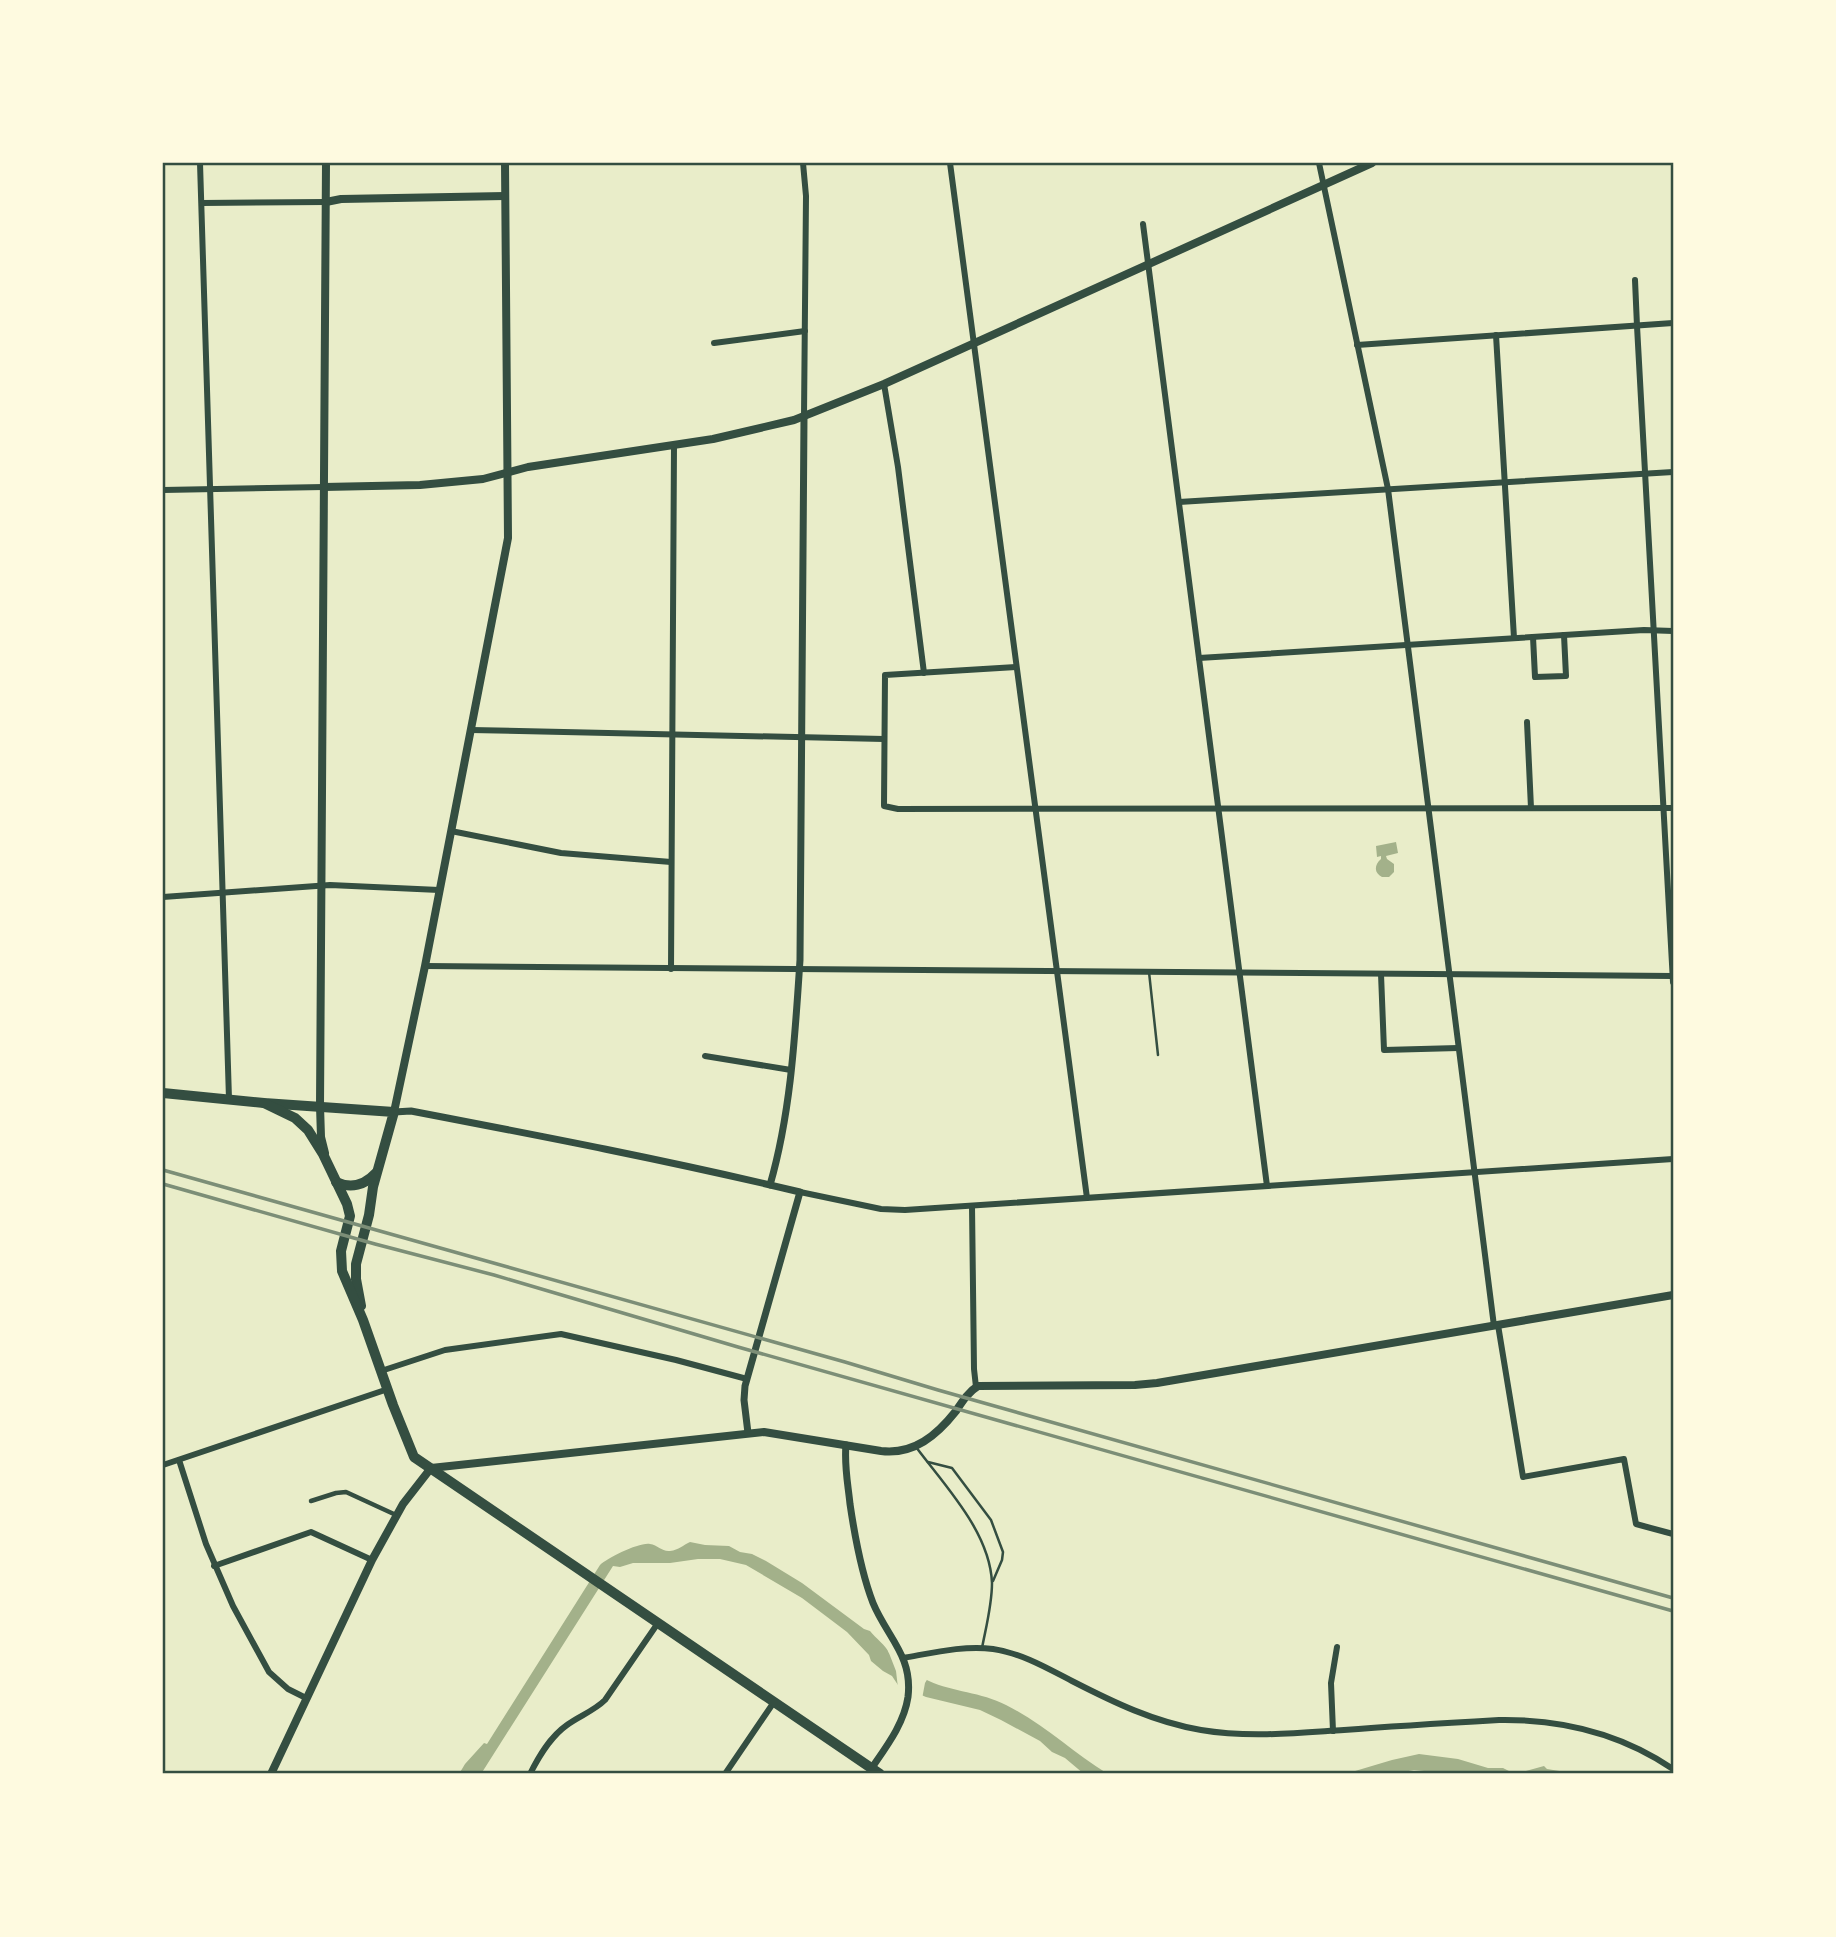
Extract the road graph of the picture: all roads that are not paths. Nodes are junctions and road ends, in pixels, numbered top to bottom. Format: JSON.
{"nodes":[{"id":1,"x":200,"y":163,"type":"edge"},
{"id":2,"x":326,"y":163,"type":"edge"},
{"id":3,"x":505,"y":163,"type":"edge"},
{"id":4,"x":803,"y":163,"type":"edge"},
{"id":5,"x":950,"y":163,"type":"edge"},
{"id":6,"x":1319,"y":163,"type":"edge"},
{"id":7,"x":1372,"y":163,"type":"edge"},
{"id":8,"x":1323,"y":185,"type":"junction"},
{"id":9,"x":505,"y":196,"type":"junction"},
{"id":10,"x":326,"y":202,"type":"junction"},
{"id":11,"x":202,"y":203,"type":"junction"},
{"id":12,"x":1143,"y":224,"type":"dead end"},
{"id":13,"x":1149,"y":264,"type":"junction"},
{"id":14,"x":1635,"y":280,"type":"dead end"},
{"id":15,"x":1673,"y":323,"type":"edge"},
{"id":16,"x":1636,"y":326,"type":"junction"},
{"id":17,"x":805,"y":331,"type":"junction"},
{"id":18,"x":1496,"y":335,"type":"junction"},
{"id":19,"x":714,"y":343,"type":"dead end"},
{"id":20,"x":974,"y":344,"type":"junction"},
{"id":21,"x":1357,"y":345,"type":"junction"},
{"id":22,"x":884,"y":384,"type":"junction"},
{"id":23,"x":804,"y":416,"type":"junction"},
{"id":24,"x":674,"y":446,"type":"junction"},
{"id":25,"x":508,"y":472,"type":"junction"},
{"id":26,"x":1673,"y":472,"type":"edge"},
{"id":27,"x":1645,"y":473,"type":"junction"},
{"id":28,"x":1504,"y":481,"type":"junction"},
{"id":29,"x":324,"y":487,"type":"junction"},
{"id":30,"x":210,"y":489,"type":"junction"},
{"id":31,"x":1388,"y":489,"type":"junction"},
{"id":32,"x":163,"y":490,"type":"edge"},
{"id":33,"x":1179,"y":502,"type":"junction"},
{"id":34,"x":1654,"y":630,"type":"junction"},
{"id":35,"x":1673,"y":631,"type":"edge"},
{"id":36,"x":1564,"y":635,"type":"junction"},
{"id":37,"x":1533,"y":637,"type":"junction"},
{"id":38,"x":1514,"y":638,"type":"junction"},
{"id":39,"x":1408,"y":645,"type":"junction"},
{"id":40,"x":1199,"y":658,"type":"junction"},
{"id":41,"x":1016,"y":667,"type":"junction"},
{"id":42,"x":925,"y":673,"type":"junction"},
{"id":43,"x":1527,"y":722,"type":"dead end"},
{"id":44,"x":471,"y":730,"type":"junction"},
{"id":45,"x":672,"y":734,"type":"junction"},
{"id":46,"x":801,"y":737,"type":"junction"},
{"id":47,"x":884,"y":739,"type":"junction"},
{"id":48,"x":1218,"y":808,"type":"junction"},
{"id":49,"x":1427,"y":808,"type":"junction"},
{"id":50,"x":1531,"y":808,"type":"junction"},
{"id":51,"x":1664,"y":808,"type":"junction"},
{"id":52,"x":1673,"y":808,"type":"edge"},
{"id":53,"x":1035,"y":809,"type":"junction"},
{"id":54,"x":451,"y":831,"type":"junction"},
{"id":55,"x":671,"y":862,"type":"junction"},
{"id":56,"x":322,"y":886,"type":"junction"},
{"id":57,"x":439,"y":890,"type":"junction"},
{"id":58,"x":222,"y":892,"type":"junction"},
{"id":59,"x":163,"y":897,"type":"edge"},
{"id":60,"x":425,"y":966,"type":"junction"},
{"id":61,"x":671,"y":969,"type":"junction"},
{"id":62,"x":799,"y":970,"type":"junction"},
{"id":63,"x":1057,"y":972,"type":"junction"},
{"id":64,"x":1149,"y":972,"type":"junction"},
{"id":65,"x":1239,"y":973,"type":"junction"},
{"id":66,"x":1381,"y":974,"type":"junction"},
{"id":67,"x":1448,"y":974,"type":"junction"},
{"id":68,"x":1673,"y":976,"type":"edge"},
{"id":69,"x":1673,"y":982,"type":"edge"},
{"id":70,"x":1458,"y":1048,"type":"junction"},
{"id":71,"x":1158,"y":1055,"type":"dead end"},
{"id":72,"x":705,"y":1056,"type":"dead end"},
{"id":73,"x":791,"y":1070,"type":"junction"},
{"id":74,"x":163,"y":1093,"type":"edge"},
{"id":75,"x":229,"y":1099,"type":"junction"},
{"id":76,"x":264,"y":1103,"type":"junction"},
{"id":77,"x":320,"y":1107,"type":"junction"},
{"id":78,"x":394,"y":1112,"type":"junction"},
{"id":79,"x":1673,"y":1159,"type":"edge"},
{"id":80,"x":328,"y":1162,"type":"junction"},
{"id":81,"x":378,"y":1170,"type":"junction"},
{"id":82,"x":1474,"y":1172,"type":"junction"},
{"id":83,"x":336,"y":1182,"type":"junction"},
{"id":84,"x":770,"y":1185,"type":"junction"},
{"id":85,"x":1266,"y":1186,"type":"junction"},
{"id":86,"x":800,"y":1192,"type":"junction"},
{"id":87,"x":1087,"y":1198,"type":"junction"},
{"id":88,"x":972,"y":1206,"type":"junction"},
{"id":89,"x":1673,"y":1295,"type":"edge"},
{"id":90,"x":363,"y":1320,"type":"junction"},
{"id":91,"x":1496,"y":1325,"type":"junction"},
{"id":92,"x":382,"y":1371,"type":"junction"},
{"id":93,"x":747,"y":1379,"type":"junction"},
{"id":94,"x":976,"y":1387,"type":"junction"},
{"id":95,"x":388,"y":1389,"type":"junction"},
{"id":96,"x":748,"y":1433,"type":"junction"},
{"id":97,"x":846,"y":1446,"type":"junction"},
{"id":98,"x":916,"y":1446,"type":"junction"},
{"id":99,"x":179,"y":1460,"type":"junction"},
{"id":100,"x":927,"y":1462,"type":"junction"},
{"id":101,"x":163,"y":1465,"type":"edge"},
{"id":102,"x":431,"y":1468,"type":"junction"},
{"id":103,"x":311,"y":1501,"type":"dead end"},
{"id":104,"x":396,"y":1515,"type":"junction"},
{"id":105,"x":1673,"y":1534,"type":"edge"},
{"id":106,"x":372,"y":1560,"type":"junction"},
{"id":107,"x":214,"y":1566,"type":"junction"},
{"id":108,"x":992,"y":1584,"type":"junction"},
{"id":109,"x":658,"y":1623,"type":"junction"},
{"id":110,"x":1337,"y":1647,"type":"dead end"},
{"id":111,"x":982,"y":1648,"type":"junction"},
{"id":112,"x":903,"y":1659,"type":"junction"},
{"id":113,"x":306,"y":1698,"type":"junction"},
{"id":114,"x":774,"y":1702,"type":"junction"},
{"id":115,"x":1333,"y":1731,"type":"junction"},
{"id":116,"x":1673,"y":1769,"type":"edge"},
{"id":117,"x":876,"y":1771,"type":"edge"},
{"id":118,"x":271,"y":1774,"type":"edge"},
{"id":119,"x":530,"y":1774,"type":"edge"},
{"id":120,"x":725,"y":1774,"type":"edge"}],
"edges":[{"from":1,"to":11,"type":"street"},
{"from":2,"to":10,"type":"main road"},
{"from":3,"to":9,"type":"main road"},
{"from":4,"to":17,"type":"street"},
{"from":5,"to":20,"type":"street"},
{"from":6,"to":8,"type":"street"},
{"from":7,"to":8,"type":"main road"},
{"from":8,"to":13,"type":"main road"},
{"from":8,"to":21,"type":"street"},
{"from":9,"to":10,"type":"main road"},
{"from":9,"to":25,"type":"main road"},
{"from":10,"to":11,"type":"street"},
{"from":10,"to":29,"type":"main road"},
{"from":11,"to":30,"type":"street"},
{"from":12,"to":13,"type":"street"},
{"from":13,"to":20,"type":"main road"},
{"from":13,"to":33,"type":"street"},
{"from":14,"to":16,"type":"street"},
{"from":15,"to":16,"type":"street"},
{"from":16,"to":18,"type":"street"},
{"from":16,"to":27,"type":"street"},
{"from":17,"to":19,"type":"street"},
{"from":17,"to":23,"type":"street"},
{"from":18,"to":21,"type":"street"},
{"from":18,"to":28,"type":"street"},
{"from":20,"to":22,"type":"main road"},
{"from":20,"to":41,"type":"street"},
{"from":21,"to":31,"type":"street"},
{"from":22,"to":23,"type":"main road"},
{"from":22,"to":42,"type":"street"},
{"from":23,"to":24,"type":"main road"},
{"from":23,"to":46,"type":"street"},
{"from":24,"to":25,"type":"main road"},
{"from":24,"to":45,"type":"street"},
{"from":25,"to":29,"type":"main road"},
{"from":25,"to":44,"type":"main road"},
{"from":26,"to":27,"type":"street"},
{"from":27,"to":28,"type":"street"},
{"from":27,"to":34,"type":"street"},
{"from":28,"to":31,"type":"street"},
{"from":28,"to":38,"type":"street"},
{"from":29,"to":30,"type":"street"},
{"from":29,"to":56,"type":"main road"},
{"from":30,"to":32,"type":"street"},
{"from":30,"to":58,"type":"street"},
{"from":31,"to":33,"type":"street"},
{"from":31,"to":39,"type":"street"},
{"from":33,"to":40,"type":"street"},
{"from":34,"to":35,"type":"street"},
{"from":34,"to":36,"type":"street"},
{"from":34,"to":51,"type":"street"},
{"from":36,"to":37,"type":"street"},
{"from":36,"to":37,"type":"street"},
{"from":37,"to":38,"type":"street"},
{"from":38,"to":39,"type":"street"},
{"from":39,"to":40,"type":"street"},
{"from":39,"to":49,"type":"street"},
{"from":40,"to":48,"type":"street"},
{"from":41,"to":42,"type":"street"},
{"from":41,"to":53,"type":"street"},
{"from":42,"to":47,"type":"street"},
{"from":43,"to":50,"type":"street"},
{"from":44,"to":45,"type":"street"},
{"from":44,"to":54,"type":"main road"},
{"from":45,"to":46,"type":"street"},
{"from":45,"to":55,"type":"street"},
{"from":46,"to":47,"type":"street"},
{"from":46,"to":62,"type":"street"},
{"from":47,"to":53,"type":"street"},
{"from":48,"to":49,"type":"street"},
{"from":48,"to":53,"type":"street"},
{"from":48,"to":65,"type":"street"},
{"from":49,"to":50,"type":"street"},
{"from":49,"to":67,"type":"street"},
{"from":50,"to":51,"type":"street"},
{"from":51,"to":52,"type":"street"},
{"from":51,"to":68,"type":"street"},
{"from":53,"to":63,"type":"street"},
{"from":54,"to":55,"type":"street"},
{"from":54,"to":57,"type":"main road"},
{"from":55,"to":61,"type":"street"},
{"from":56,"to":57,"type":"street"},
{"from":56,"to":58,"type":"street"},
{"from":56,"to":77,"type":"main road"},
{"from":57,"to":60,"type":"main road"},
{"from":58,"to":59,"type":"street"},
{"from":58,"to":75,"type":"street"},
{"from":60,"to":61,"type":"street"},
{"from":60,"to":78,"type":"main road"},
{"from":61,"to":62,"type":"street"},
{"from":62,"to":63,"type":"street"},
{"from":62,"to":73,"type":"street"},
{"from":63,"to":64,"type":"street"},
{"from":63,"to":87,"type":"street"},
{"from":64,"to":65,"type":"street"},
{"from":64,"to":71,"type":"lane"},
{"from":65,"to":66,"type":"street"},
{"from":65,"to":85,"type":"street"},
{"from":66,"to":67,"type":"street"},
{"from":66,"to":70,"type":"street"},
{"from":67,"to":68,"type":"street"},
{"from":67,"to":70,"type":"street"},
{"from":68,"to":69,"type":"street"},
{"from":70,"to":82,"type":"street"},
{"from":72,"to":73,"type":"street"},
{"from":73,"to":84,"type":"street"},
{"from":74,"to":75,"type":"highway"},
{"from":75,"to":76,"type":"highway"},
{"from":76,"to":77,"type":"highway"},
{"from":76,"to":80,"type":"highway"},
{"from":77,"to":78,"type":"highway"},
{"from":77,"to":80,"type":"main road"},
{"from":78,"to":81,"type":"highway"},
{"from":78,"to":84,"type":"street"},
{"from":79,"to":82,"type":"street"},
{"from":80,"to":83,"type":"highway"},
{"from":81,"to":83,"type":"highway"},
{"from":81,"to":90,"type":"highway"},
{"from":82,"to":85,"type":"street"},
{"from":82,"to":91,"type":"street"},
{"from":83,"to":90,"type":"highway"},
{"from":84,"to":86,"type":"street"},
{"from":85,"to":87,"type":"street"},
{"from":86,"to":88,"type":"street"},
{"from":86,"to":93,"type":"street"},
{"from":87,"to":88,"type":"street"},
{"from":88,"to":94,"type":"street"},
{"from":89,"to":91,"type":"main road"},
{"from":90,"to":92,"type":"highway"},
{"from":91,"to":94,"type":"main road"},
{"from":91,"to":105,"type":"street"},
{"from":92,"to":93,"type":"street"},
{"from":92,"to":95,"type":"highway"},
{"from":93,"to":96,"type":"street"},
{"from":94,"to":98,"type":"main road"},
{"from":95,"to":99,"type":"street"},
{"from":95,"to":102,"type":"highway"},
{"from":96,"to":97,"type":"main road"},
{"from":96,"to":102,"type":"main road"},
{"from":97,"to":98,"type":"main road"},
{"from":97,"to":112,"type":"street"},
{"from":98,"to":100,"type":"lane"},
{"from":99,"to":101,"type":"street"},
{"from":99,"to":107,"type":"street"},
{"from":100,"to":108,"type":"lane"},
{"from":100,"to":108,"type":"lane"},
{"from":102,"to":104,"type":"main road"},
{"from":102,"to":109,"type":"highway"},
{"from":103,"to":104,"type":"street"},
{"from":104,"to":106,"type":"main road"},
{"from":106,"to":107,"type":"street"},
{"from":106,"to":113,"type":"main road"},
{"from":107,"to":113,"type":"street"},
{"from":108,"to":111,"type":"lane"},
{"from":109,"to":114,"type":"highway"},
{"from":109,"to":119,"type":"street"},
{"from":110,"to":115,"type":"street"},
{"from":111,"to":112,"type":"street"},
{"from":111,"to":115,"type":"street"},
{"from":112,"to":117,"type":"street"},
{"from":113,"to":118,"type":"main road"},
{"from":114,"to":117,"type":"highway"},
{"from":114,"to":120,"type":"street"},
{"from":115,"to":116,"type":"street"}]}
